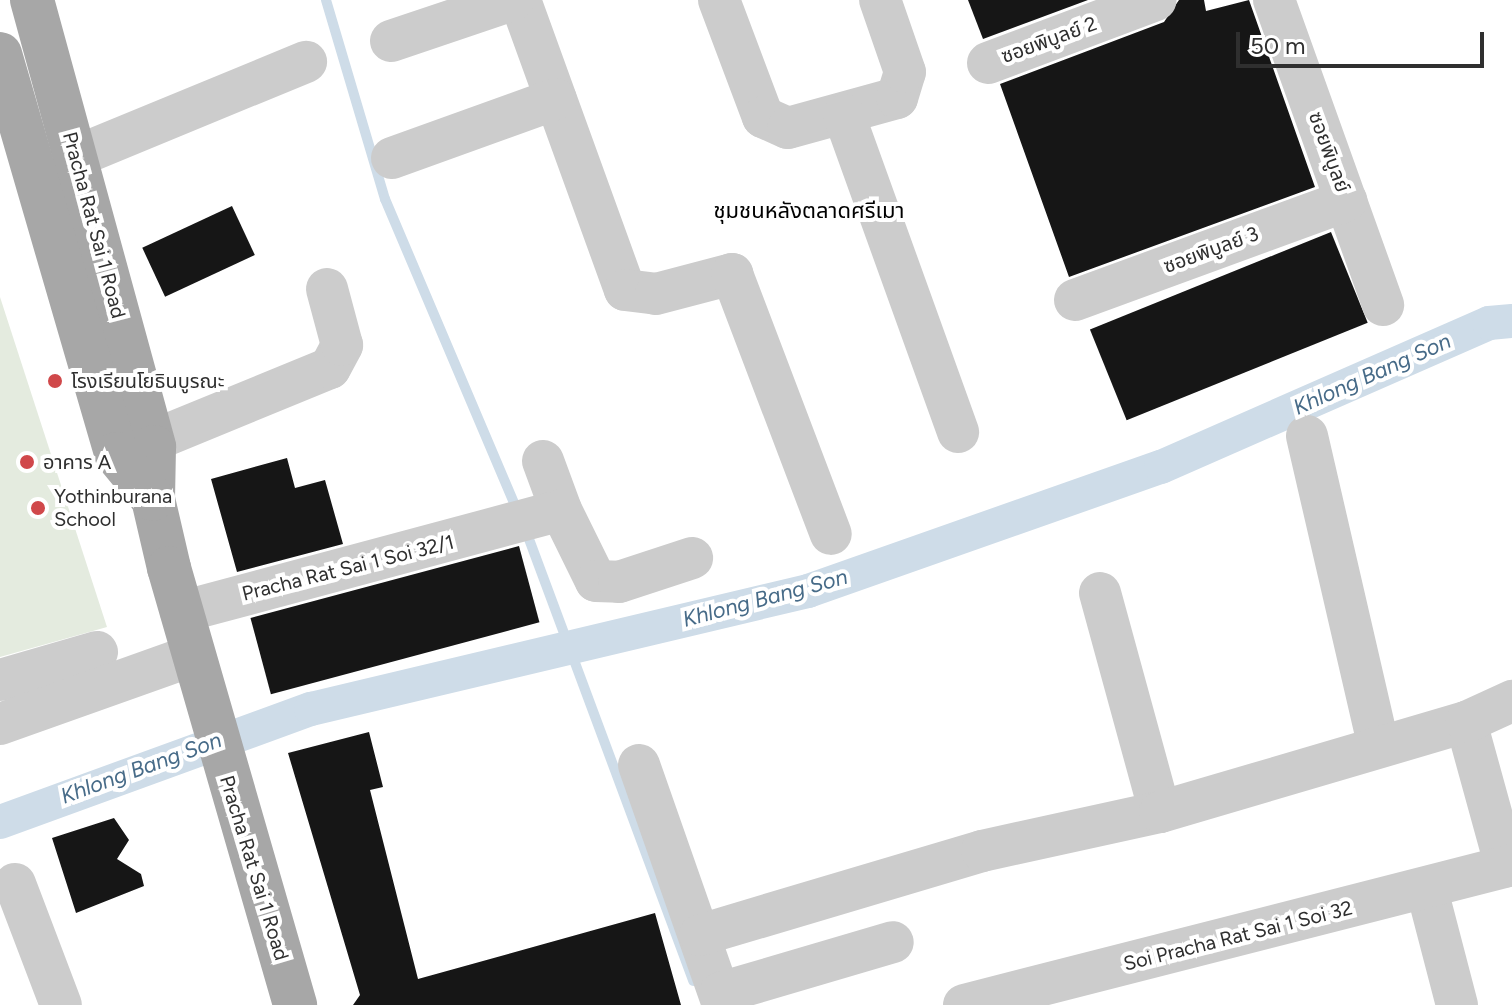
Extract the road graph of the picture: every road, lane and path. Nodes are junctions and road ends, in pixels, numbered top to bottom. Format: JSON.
{"nodes":[{"id":1,"x":513,"y":0,"type":"edge"},
{"id":2,"x":520,"y":0,"type":"edge"},
{"id":3,"x":719,"y":0,"type":"edge"},
{"id":4,"x":880,"y":0,"type":"edge"},
{"id":5,"x":1156,"y":0,"type":"edge"},
{"id":6,"x":1274,"y":0,"type":"edge"},
{"id":7,"x":38,"y":2,"type":"edge"},
{"id":8,"x":391,"y":41,"type":"dead end"},
{"id":9,"x":0,"y":54,"type":"edge"},
{"id":10,"x":306,"y":62,"type":"dead end"},
{"id":11,"x":988,"y":63,"type":"dead end"},
{"id":12,"x":556,"y":99,"type":"junction"},
{"id":13,"x":844,"y":115,"type":"junction"},
{"id":14,"x":75,"y":157,"type":"junction"},
{"id":15,"x":392,"y":158,"type":"dead end"},
{"id":16,"x":1346,"y":201,"type":"junction"},
{"id":17,"x":327,"y":289,"type":"dead end"},
{"id":18,"x":1075,"y":300,"type":"dead end"},
{"id":19,"x":1383,"y":305,"type":"dead end"},
{"id":20,"x":958,"y":432,"type":"dead end"},
{"id":21,"x":1307,"y":436,"type":"dead end"},
{"id":22,"x":152,"y":441,"type":"junction"},
{"id":23,"x":543,"y":461,"type":"dead end"},
{"id":24,"x":153,"y":499,"type":"junction"},
{"id":25,"x":539,"y":518,"type":"junction"},
{"id":26,"x":831,"y":534,"type":"dead end"},
{"id":27,"x":692,"y":558,"type":"dead end"},
{"id":28,"x":1100,"y":593,"type":"dead end"},
{"id":29,"x":181,"y":612,"type":"junction"},
{"id":30,"x":97,"y":652,"type":"dead end"},
{"id":31,"x":194,"y":655,"type":"junction"},
{"id":32,"x":0,"y":680,"type":"edge"},
{"id":33,"x":1512,"y":701,"type":"edge"},
{"id":34,"x":1466,"y":722,"type":"junction"},
{"id":35,"x":0,"y":724,"type":"edge"},
{"id":36,"x":1378,"y":744,"type":"junction"},
{"id":37,"x":639,"y":765,"type":"dead end"},
{"id":38,"x":1160,"y":812,"type":"junction"},
{"id":39,"x":1509,"y":866,"type":"edge"},
{"id":40,"x":15,"y":884,"type":"dead end"},
{"id":41,"x":1427,"y":890,"type":"junction"},
{"id":42,"x":700,"y":935,"type":"junction"},
{"id":43,"x":893,"y":942,"type":"dead end"},
{"id":44,"x":1046,"y":994,"type":"edge"},
{"id":45,"x":721,"y":999,"type":"edge"},
{"id":46,"x":61,"y":1005,"type":"edge"},
{"id":47,"x":295,"y":1005,"type":"edge"},
{"id":48,"x":964,"y":1005,"type":"edge"},
{"id":49,"x":1457,"y":1005,"type":"edge"}],
"edges":[{"from":1,"to":8,"type":"street"},
{"from":2,"to":12,"type":"street"},
{"from":3,"to":13,"type":"street"},
{"from":4,"to":13,"type":"street"},
{"from":5,"to":11,"type":"street","name":"ซอยพิบูลย์ 2"},
{"from":6,"to":16,"type":"street","name":"ซอยพิบูลย์"},
{"from":7,"to":14,"type":"main road","name":"Pracha Rat Sai 1 Road"},
{"from":9,"to":24,"type":"main road","name":"Pracha Rat Sai 1 Road"},
{"from":10,"to":14,"type":"street"},
{"from":12,"to":15,"type":"street"},
{"from":12,"to":26,"type":"street"},
{"from":13,"to":20,"type":"street"},
{"from":14,"to":22,"type":"main road","name":"Pracha Rat Sai 1 Road"},
{"from":16,"to":18,"type":"street","name":"ซอยพิบูลย์ 3"},
{"from":16,"to":19,"type":"street","name":"ซอยพิบูลย์"},
{"from":17,"to":22,"type":"street"},
{"from":21,"to":36,"type":"street"},
{"from":22,"to":24,"type":"main road","name":"Pracha Rat Sai 1 Road"},
{"from":23,"to":25,"type":"street"},
{"from":24,"to":29,"type":"main road","name":"Pracha Rat Sai 1 Road"},
{"from":25,"to":27,"type":"street"},
{"from":25,"to":29,"type":"street","name":"Pracha Rat Sai 1 Soi 32/1"},
{"from":28,"to":38,"type":"street"},
{"from":29,"to":31,"type":"main road","name":"Pracha Rat Sai 1 Road"},
{"from":30,"to":32,"type":"street"},
{"from":31,"to":35,"type":"street"},
{"from":31,"to":47,"type":"main road","name":"Pracha Rat Sai 1 Road"},
{"from":33,"to":34,"type":"street"},
{"from":34,"to":36,"type":"street"},
{"from":34,"to":39,"type":"street"},
{"from":36,"to":38,"type":"street"},
{"from":37,"to":42,"type":"street"},
{"from":38,"to":42,"type":"street"},
{"from":39,"to":41,"type":"street","name":"Soi Pracha Rat Sai 1 Soi 32"},
{"from":40,"to":46,"type":"street"},
{"from":41,"to":44,"type":"street","name":"Soi Pracha Rat Sai 1 Soi 32"},
{"from":41,"to":49,"type":"street"},
{"from":42,"to":45,"type":"street"},
{"from":43,"to":45,"type":"street"},
{"from":44,"to":48,"type":"street","name":"Soi Pracha Rat Sai 1 Soi 32"}]}
